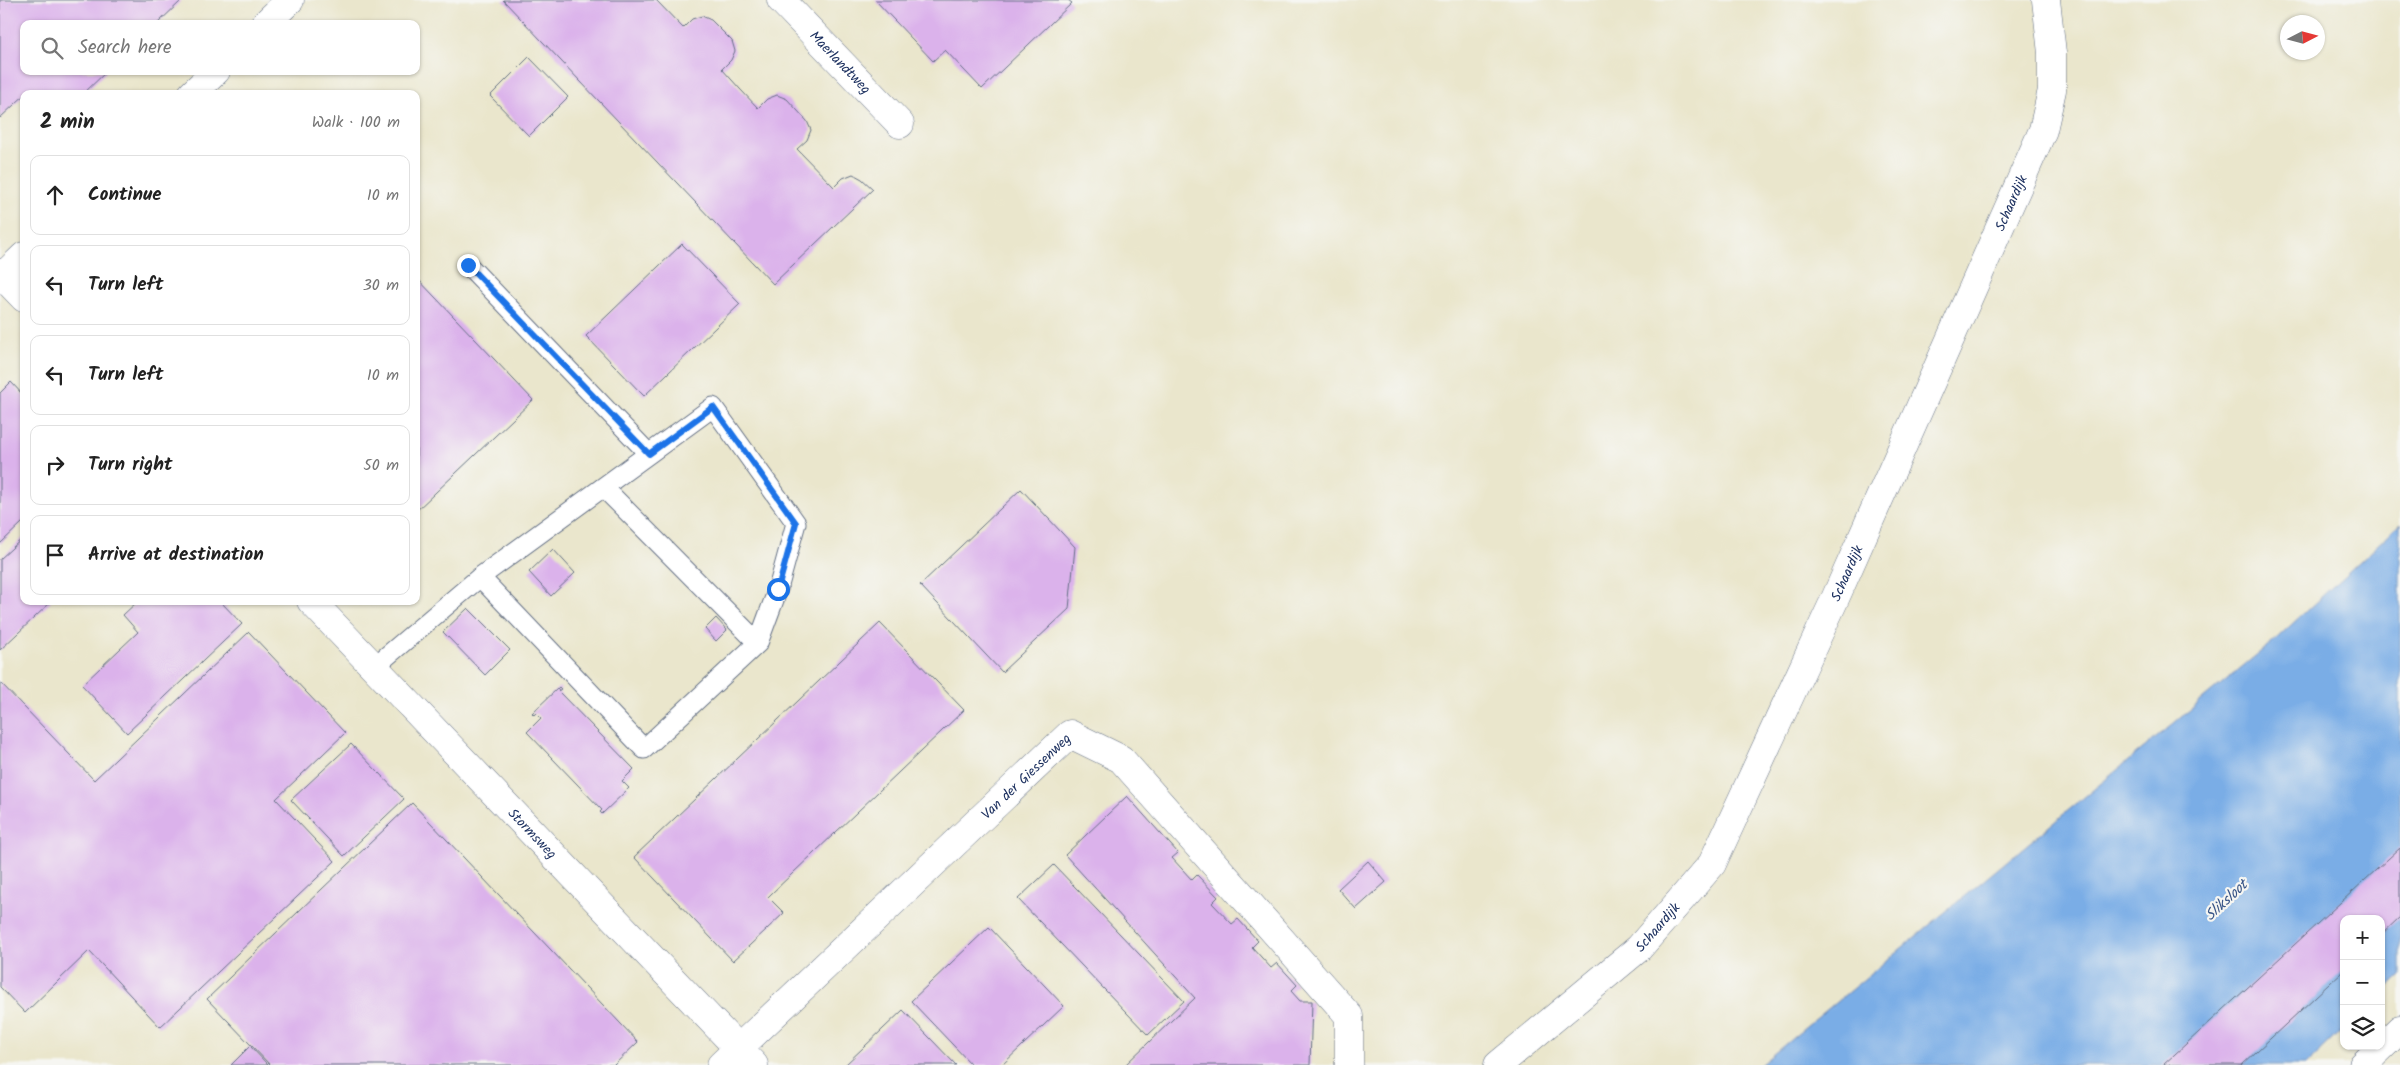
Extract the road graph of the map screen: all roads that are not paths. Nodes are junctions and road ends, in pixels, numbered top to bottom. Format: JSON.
{"nodes":[{"id":1,"x":290,"y":0,"type":"edge"},
{"id":2,"x":781,"y":0,"type":"edge"},
{"id":3,"x":2046,"y":0,"type":"edge"},
{"id":4,"x":269,"y":20,"type":"edge"},
{"id":5,"x":212,"y":75,"type":"edge"},
{"id":6,"x":196,"y":90,"type":"edge"},
{"id":7,"x":900,"y":124,"type":"dead end"},
{"id":8,"x":20,"y":259,"type":"edge"},
{"id":9,"x":468,"y":265,"type":"dead end"},
{"id":10,"x":1,"y":276,"type":"edge"},
{"id":11,"x":20,"y":294,"type":"edge"},
{"id":12,"x":649,"y":454,"type":"junction"},
{"id":13,"x":603,"y":487,"type":"junction"},
{"id":14,"x":480,"y":577,"type":"junction"},
{"id":15,"x":315,"y":605,"type":"edge"},
{"id":16,"x":758,"y":643,"type":"junction"},
{"id":17,"x":374,"y":667,"type":"junction"},
{"id":18,"x":2400,"y":1029,"type":"edge"},
{"id":19,"x":738,"y":1060,"type":"edge"},
{"id":20,"x":1349,"y":1065,"type":"edge"},
{"id":21,"x":1498,"y":1065,"type":"edge"},
{"id":22,"x":2363,"y":1065,"type":"edge"}],
"edges":[{"from":1,"to":4,"type":"street"},
{"from":2,"to":7,"type":"street","name":"Maerlandtweg"},
{"from":3,"to":21,"type":"street","name":"Schaardijk"},
{"from":5,"to":6,"type":"street"},
{"from":8,"to":10,"type":"street"},
{"from":9,"to":12,"type":"lane"},
{"from":10,"to":11,"type":"street"},
{"from":12,"to":13,"type":"lane"},
{"from":12,"to":16,"type":"lane"},
{"from":13,"to":14,"type":"lane"},
{"from":13,"to":16,"type":"lane"},
{"from":14,"to":16,"type":"lane"},
{"from":14,"to":17,"type":"lane"},
{"from":15,"to":17,"type":"street","name":"Stormsweg"},
{"from":17,"to":19,"type":"street","name":"Stormsweg"},
{"from":18,"to":22,"type":"street"},
{"from":19,"to":20,"type":"street","name":"Van der Giessenweg"}]}
